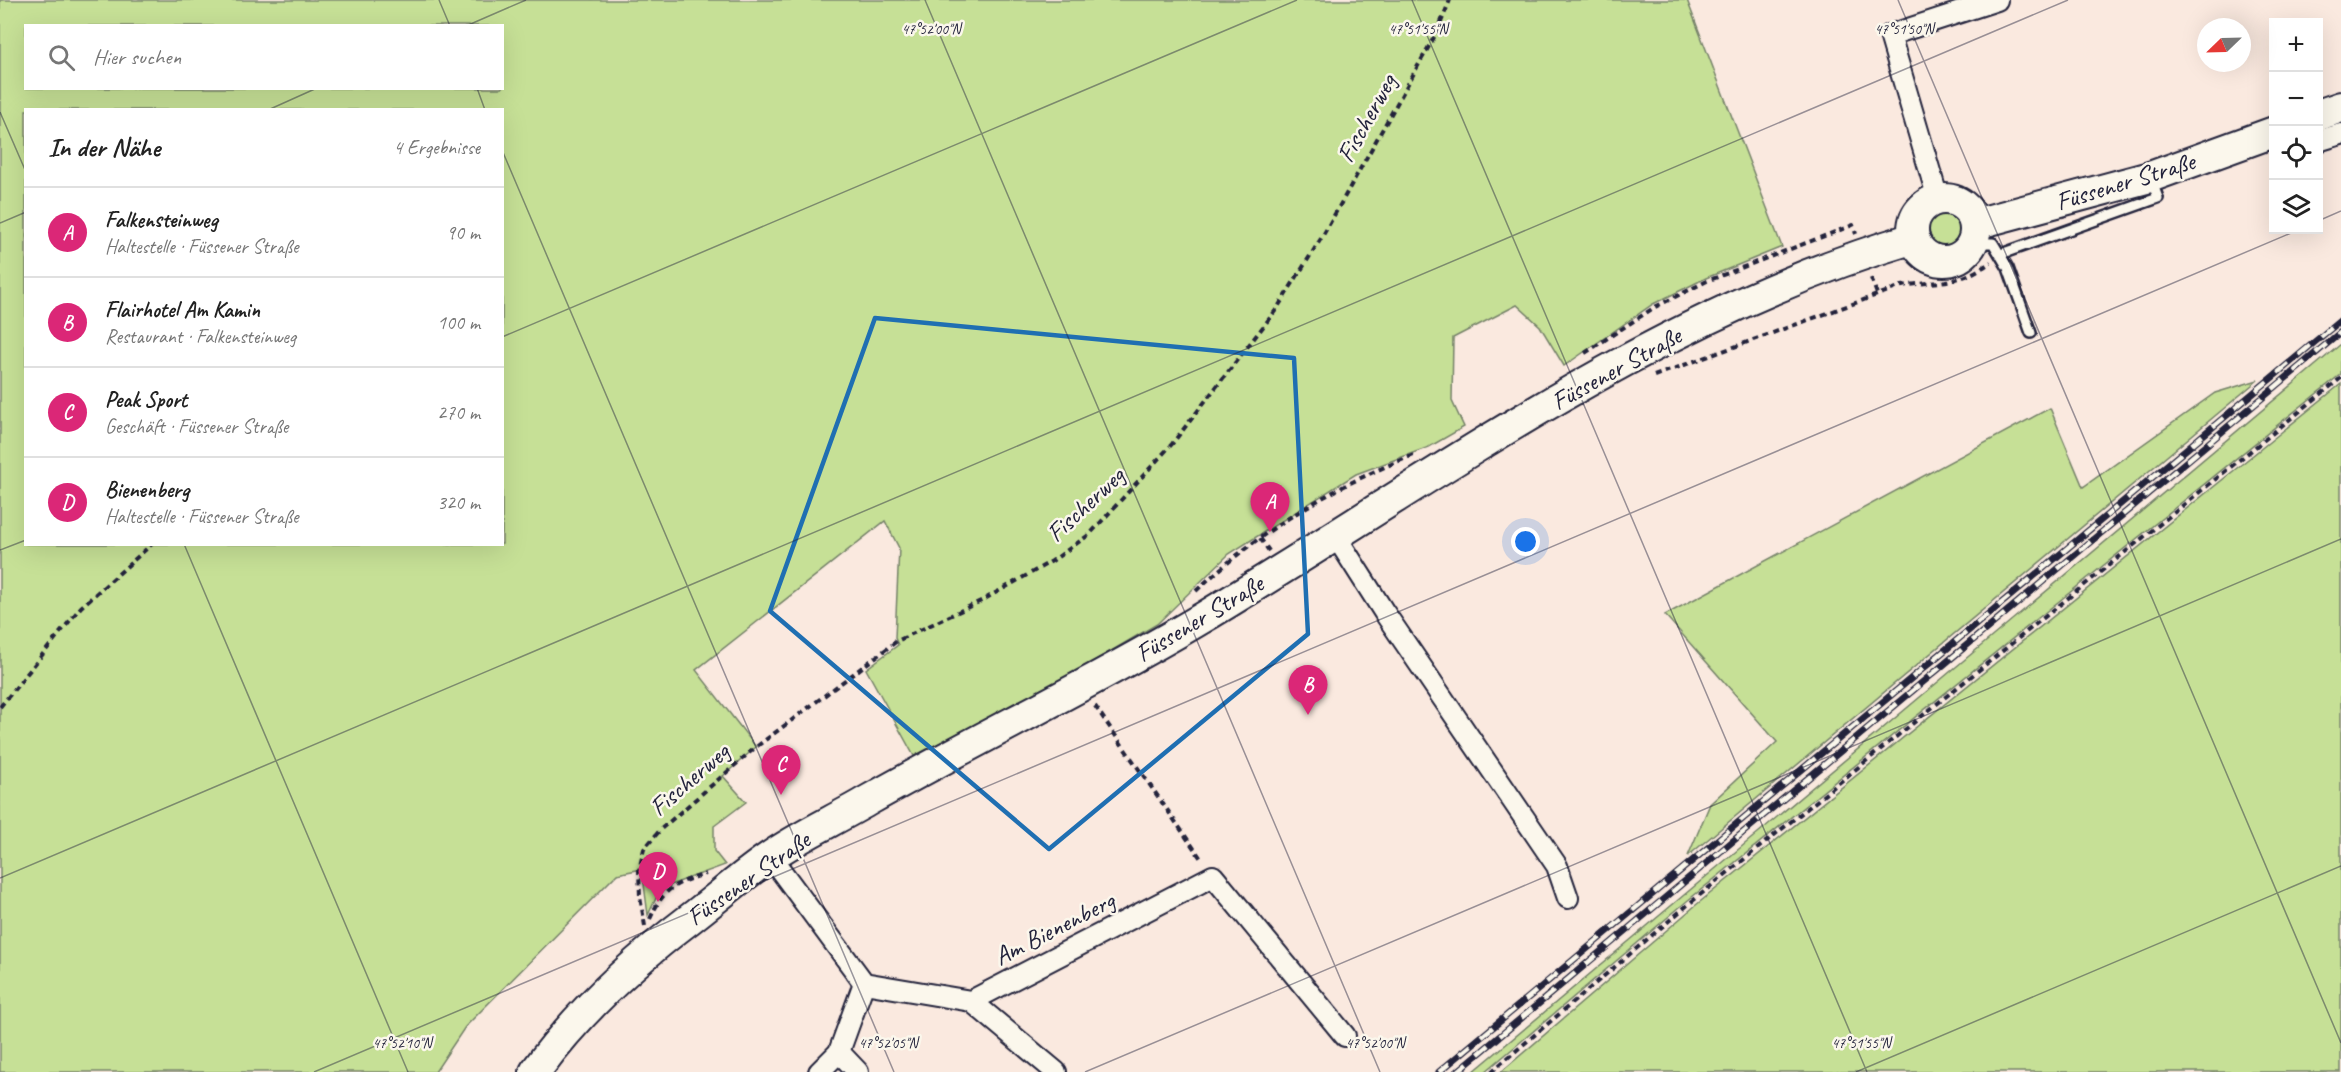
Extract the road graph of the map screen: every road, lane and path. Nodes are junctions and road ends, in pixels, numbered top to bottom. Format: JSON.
{"nodes":[{"id":1,"x":1450,"y":0,"type":"edge"},
{"id":2,"x":1996,"y":0,"type":"edge"},
{"id":3,"x":2341,"y":107,"type":"edge"},
{"id":4,"x":2323,"y":114,"type":"edge"},
{"id":5,"x":2269,"y":134,"type":"edge"},
{"id":6,"x":2341,"y":134,"type":"edge"},
{"id":7,"x":2323,"y":140,"type":"edge"},
{"id":8,"x":2154,"y":188,"type":"junction"},
{"id":9,"x":1938,"y":199,"type":"junction"},
{"id":10,"x":1973,"y":236,"type":"junction"},
{"id":11,"x":1914,"y":238,"type":"junction"},
{"id":12,"x":2001,"y":254,"type":"junction"},
{"id":13,"x":1877,"y":294,"type":"dead end"},
{"id":14,"x":2031,"y":333,"type":"dead end"},
{"id":15,"x":2341,"y":378,"type":"edge"},
{"id":16,"x":1335,"y":535,"type":"junction"},
{"id":17,"x":150,"y":546,"type":"edge"},
{"id":18,"x":1082,"y":687,"type":"junction"},
{"id":19,"x":0,"y":707,"type":"edge"},
{"id":20,"x":770,"y":856,"type":"junction"},
{"id":21,"x":1213,"y":876,"type":"junction"},
{"id":22,"x":1568,"y":898,"type":"dead end"},
{"id":23,"x":652,"y":947,"type":"junction"},
{"id":24,"x":864,"y":983,"type":"junction"},
{"id":25,"x":970,"y":1001,"type":"junction"},
{"id":26,"x":1346,"y":1036,"type":"dead end"},
{"id":27,"x":839,"y":1052,"type":"junction"},
{"id":28,"x":535,"y":1072,"type":"edge"},
{"id":29,"x":819,"y":1072,"type":"edge"},
{"id":30,"x":858,"y":1072,"type":"edge"},
{"id":31,"x":1056,"y":1072,"type":"edge"},
{"id":32,"x":1491,"y":1072,"type":"edge"}],
"edges":[{"from":1,"to":23,"type":"path","name":"Fischerweg"},
{"from":2,"to":9,"type":"street"},
{"from":3,"to":4,"type":"main road"},
{"from":5,"to":8,"type":"main road","name":"Füssener Straße"},
{"from":6,"to":7,"type":"street"},
{"from":8,"to":10,"type":"main road","name":"Füssener Straße"},
{"from":8,"to":12,"type":"lane"},
{"from":9,"to":10,"type":"main road"},
{"from":9,"to":11,"type":"main road"},
{"from":10,"to":11,"type":"main road","name":"Füssener Straße"},
{"from":10,"to":12,"type":"lane"},
{"from":11,"to":16,"type":"main road","name":"Füssener Straße"},
{"from":12,"to":13,"type":"path"},
{"from":12,"to":14,"type":"lane"},
{"from":15,"to":32,"type":"path"},
{"from":16,"to":18,"type":"main road","name":"Füssener Straße"},
{"from":16,"to":22,"type":"street"},
{"from":17,"to":19,"type":"path"},
{"from":18,"to":20,"type":"main road","name":"Füssener Straße"},
{"from":18,"to":21,"type":"path"},
{"from":20,"to":23,"type":"main road","name":"Füssener Straße"},
{"from":20,"to":24,"type":"street"},
{"from":21,"to":25,"type":"street","name":"Am Bienenberg"},
{"from":21,"to":26,"type":"street"},
{"from":23,"to":28,"type":"main road","name":"Füssener Straße"},
{"from":24,"to":25,"type":"street"},
{"from":24,"to":27,"type":"street"},
{"from":25,"to":31,"type":"street"},
{"from":27,"to":29,"type":"street"},
{"from":27,"to":30,"type":"street"}]}
